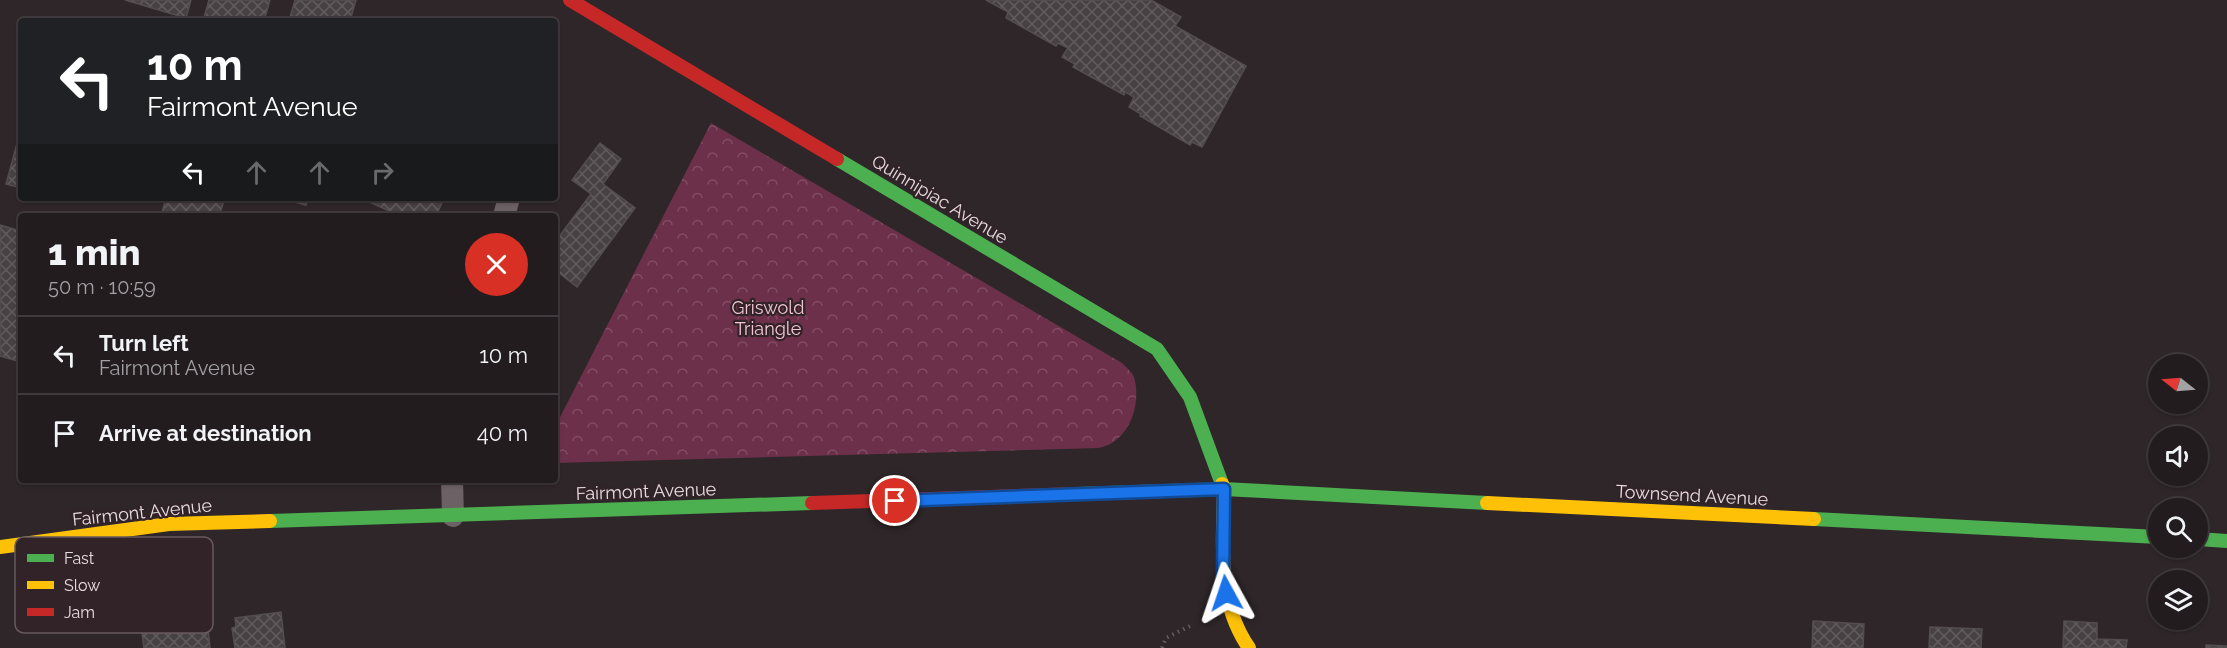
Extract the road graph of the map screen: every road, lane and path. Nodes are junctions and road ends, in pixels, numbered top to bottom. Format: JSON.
{"nodes":[{"id":1,"x":570,"y":0,"type":"edge"},
{"id":2,"x":452,"y":483,"type":"edge"},
{"id":3,"x":1224,"y":489,"type":"junction"},
{"id":4,"x":453,"y":516,"type":"junction"},
{"id":5,"x":2148,"y":536,"type":"edge"},
{"id":6,"x":73,"y":537,"type":"edge"},
{"id":7,"x":2208,"y":540,"type":"edge"},
{"id":8,"x":2227,"y":541,"type":"edge"},
{"id":9,"x":15,"y":545,"type":"edge"},
{"id":10,"x":0,"y":547,"type":"edge"},
{"id":11,"x":1249,"y":648,"type":"edge"}],
"edges":[{"from":1,"to":3,"type":"main road","name":"Quinnipiac Avenue"},
{"from":2,"to":4,"type":"lane"},
{"from":3,"to":4,"type":"main road","name":"Fairmont Avenue"},
{"from":3,"to":5,"type":"main road","name":"Townsend Avenue"},
{"from":3,"to":11,"type":"main road"},
{"from":4,"to":6,"type":"main road","name":"Fairmont Avenue"},
{"from":7,"to":8,"type":"main road"},
{"from":9,"to":10,"type":"main road","name":"Fairmont Avenue"}]}
